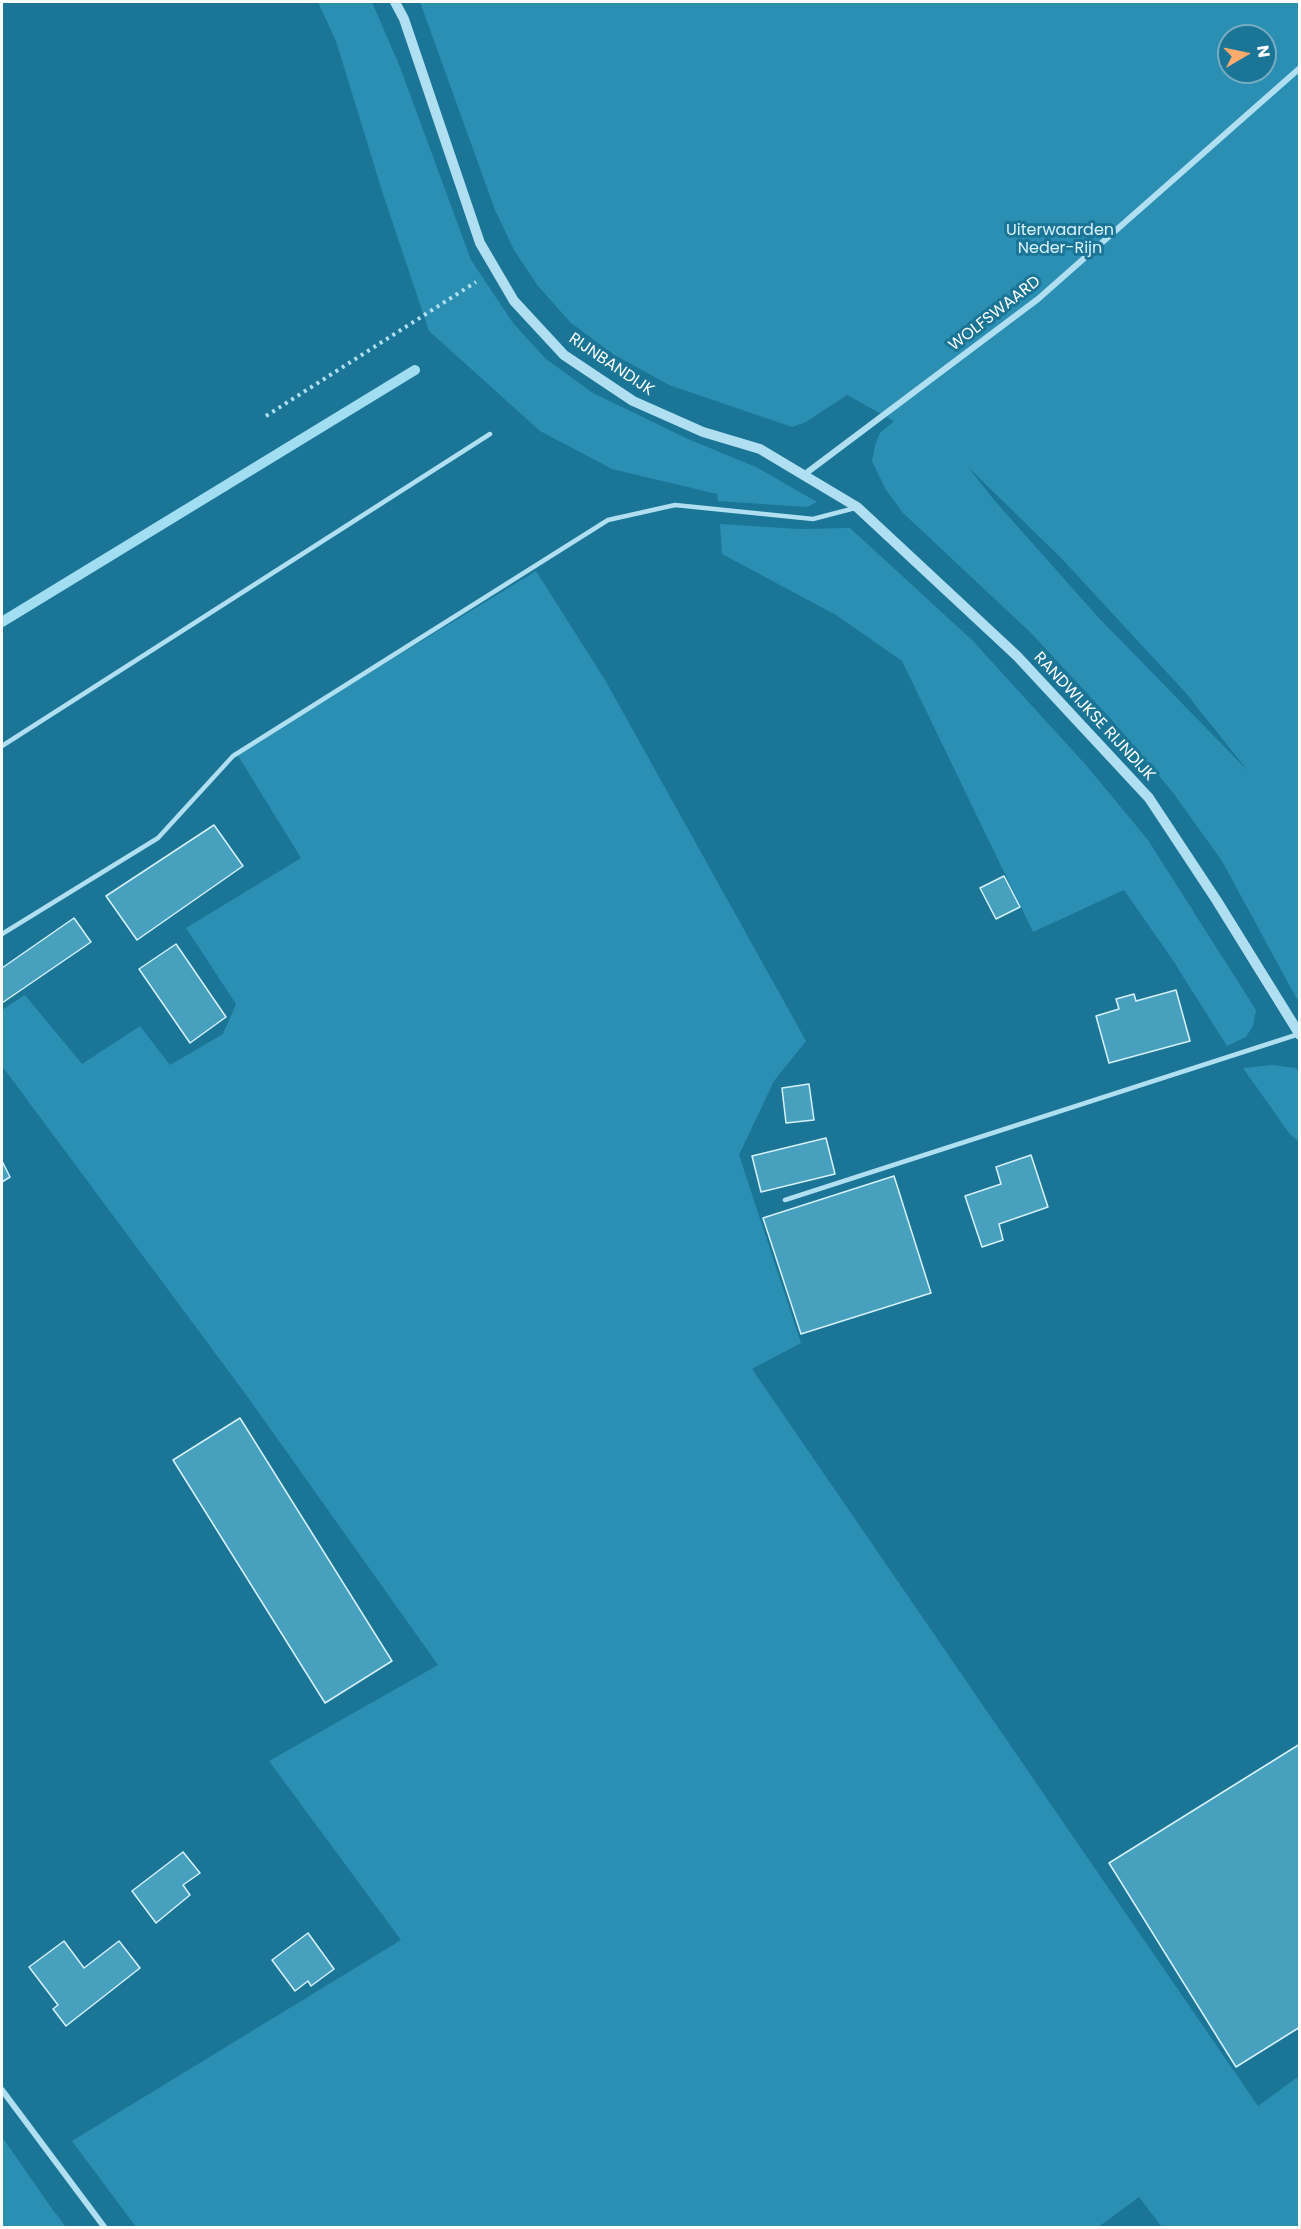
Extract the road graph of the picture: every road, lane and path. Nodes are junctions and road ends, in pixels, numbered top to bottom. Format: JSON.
{"nodes":[{"id":1,"x":395,"y":2,"type":"edge"},
{"id":2,"x":1299,"y":68,"type":"edge"},
{"id":3,"x":494,"y":270,"type":"junction"},
{"id":4,"x":266,"y":416,"type":"dead end"},
{"id":5,"x":490,"y":434,"type":"dead end"},
{"id":6,"x":805,"y":474,"type":"junction"},
{"id":7,"x":857,"y":507,"type":"junction"},
{"id":8,"x":2,"y":746,"type":"edge"},
{"id":9,"x":2,"y":934,"type":"edge"},
{"id":10,"x":1299,"y":1035,"type":"edge"},
{"id":11,"x":785,"y":1200,"type":"dead end"},
{"id":12,"x":2,"y":2090,"type":"edge"},
{"id":13,"x":105,"y":2228,"type":"edge"}],
"edges":[{"from":1,"to":3,"type":"street","name":"RIJNBANDIJK"},
{"from":2,"to":6,"type":"street","name":"WOLFSWAARD"},
{"from":3,"to":4,"type":"path"},
{"from":3,"to":6,"type":"street","name":"RIJNBANDIJK"},
{"from":5,"to":8,"type":"lane"},
{"from":6,"to":7,"type":"street","name":"RANDWIJKSE RIJNDIJK"},
{"from":7,"to":9,"type":"lane"},
{"from":7,"to":10,"type":"street","name":"RANDWIJKSE RIJNDIJK"},
{"from":10,"to":11,"type":"lane"},
{"from":12,"to":13,"type":"street"}]}
